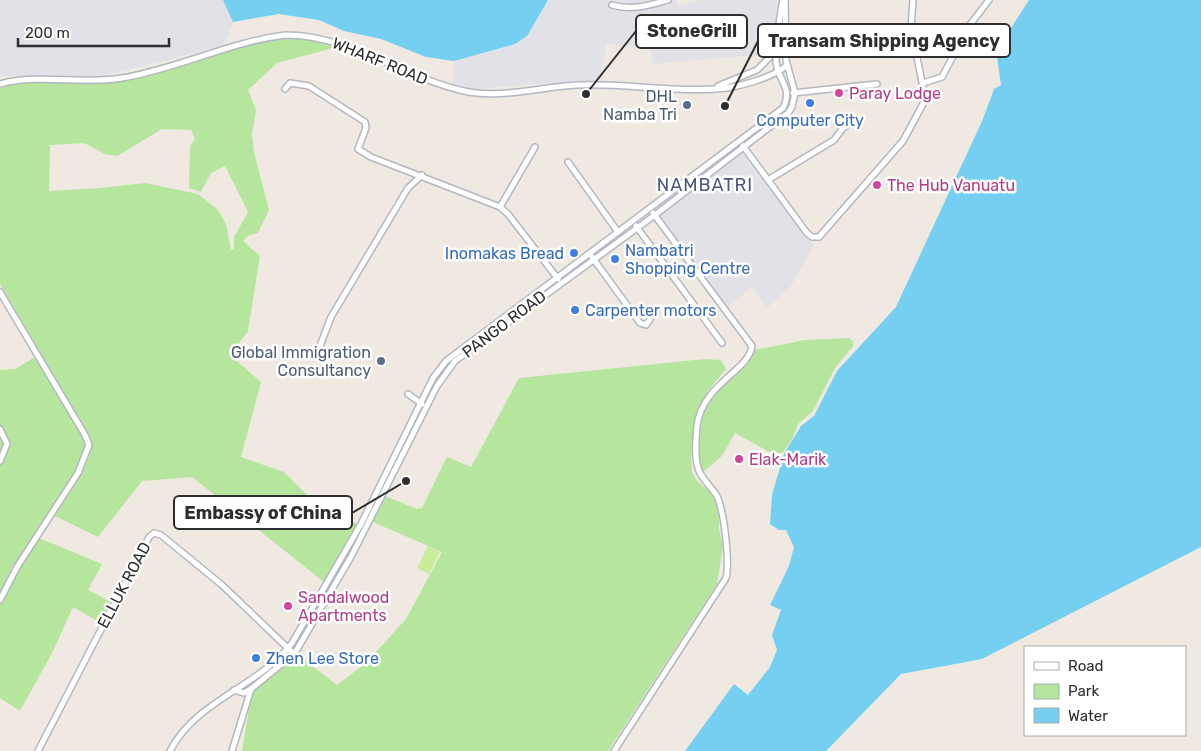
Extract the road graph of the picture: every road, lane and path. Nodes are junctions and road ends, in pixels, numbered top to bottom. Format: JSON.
{"nodes":[{"id":1,"x":668,"y":0,"type":"edge"},
{"id":2,"x":784,"y":0,"type":"edge"},
{"id":3,"x":913,"y":0,"type":"edge"},
{"id":4,"x":989,"y":0,"type":"edge"},
{"id":5,"x":612,"y":5,"type":"dead end"},
{"id":6,"x":777,"y":49,"type":"junction"},
{"id":7,"x":776,"y":58,"type":"junction"},
{"id":8,"x":770,"y":59,"type":"junction"},
{"id":9,"x":787,"y":63,"type":"junction"},
{"id":10,"x":779,"y":72,"type":"junction"},
{"id":11,"x":922,"y":83,"type":"junction"},
{"id":12,"x":0,"y":84,"type":"edge"},
{"id":13,"x":877,"y":84,"type":"dead end"},
{"id":14,"x":285,"y":88,"type":"dead end"},
{"id":15,"x":706,"y":89,"type":"junction"},
{"id":16,"x":795,"y":93,"type":"junction"},
{"id":17,"x":787,"y":94,"type":"junction"},
{"id":18,"x":852,"y":122,"type":"dead end"},
{"id":19,"x":740,"y":141,"type":"junction"},
{"id":20,"x":536,"y":147,"type":"dead end"},
{"id":21,"x":744,"y":147,"type":"junction"},
{"id":22,"x":568,"y":162,"type":"dead end"},
{"id":23,"x":422,"y":175,"type":"junction"},
{"id":24,"x":768,"y":180,"type":"junction"},
{"id":25,"x":500,"y":207,"type":"junction"},
{"id":26,"x":650,"y":208,"type":"junction"},
{"id":27,"x":655,"y":215,"type":"junction"},
{"id":28,"x":632,"y":222,"type":"junction"},
{"id":29,"x":637,"y":227,"type":"junction"},
{"id":30,"x":618,"y":232,"type":"junction"},
{"id":31,"x":589,"y":253,"type":"junction"},
{"id":32,"x":594,"y":259,"type":"junction"},
{"id":33,"x":559,"y":280,"type":"junction"},
{"id":34,"x":0,"y":292,"type":"edge"},
{"id":35,"x":650,"y":319,"type":"dead end"},
{"id":36,"x":722,"y":344,"type":"dead end"},
{"id":37,"x":317,"y":354,"type":"dead end"},
{"id":38,"x":408,"y":394,"type":"dead end"},
{"id":39,"x":420,"y":403,"type":"junction"},
{"id":40,"x":427,"y":406,"type":"junction"},
{"id":41,"x":0,"y":429,"type":"edge"},
{"id":42,"x":0,"y":461,"type":"edge"},
{"id":43,"x":0,"y":600,"type":"edge"},
{"id":44,"x":288,"y":649,"type":"junction"},
{"id":45,"x":294,"y":654,"type":"junction"},
{"id":46,"x":253,"y":679,"type":"junction"},
{"id":47,"x":251,"y":689,"type":"junction"},
{"id":48,"x":234,"y":690,"type":"junction"},
{"id":49,"x":38,"y":751,"type":"edge"},
{"id":50,"x":170,"y":751,"type":"edge"},
{"id":51,"x":232,"y":751,"type":"edge"},
{"id":52,"x":614,"y":751,"type":"edge"}],
"edges":[{"from":1,"to":5,"type":"street"},
{"from":2,"to":6,"type":"street"},
{"from":2,"to":9,"type":"street"},
{"from":3,"to":11,"type":"street"},
{"from":4,"to":11,"type":"street"},
{"from":6,"to":7,"type":"street"},
{"from":6,"to":8,"type":"street","name":"WHARF ROAD"},
{"from":7,"to":8,"type":"street"},
{"from":7,"to":9,"type":"street"},
{"from":7,"to":10,"type":"street"},
{"from":8,"to":15,"type":"street","name":"WHARF ROAD"},
{"from":9,"to":10,"type":"street","name":"WHARF ROAD"},
{"from":9,"to":16,"type":"street"},
{"from":10,"to":15,"type":"street","name":"WHARF ROAD"},
{"from":10,"to":17,"type":"street"},
{"from":11,"to":24,"type":"street"},
{"from":12,"to":15,"type":"street","name":"WHARF ROAD"},
{"from":13,"to":16,"type":"street"},
{"from":14,"to":23,"type":"street"},
{"from":16,"to":17,"type":"street"},
{"from":16,"to":21,"type":"street","name":"PANGO ROAD"},
{"from":17,"to":19,"type":"street","name":"PANGO ROAD"},
{"from":18,"to":24,"type":"street"},
{"from":19,"to":21,"type":"street"},
{"from":19,"to":26,"type":"street","name":"PANGO ROAD"},
{"from":20,"to":25,"type":"street"},
{"from":21,"to":24,"type":"street"},
{"from":21,"to":27,"type":"street","name":"PANGO ROAD"},
{"from":22,"to":30,"type":"street"},
{"from":23,"to":25,"type":"street"},
{"from":23,"to":37,"type":"street"},
{"from":25,"to":33,"type":"street"},
{"from":26,"to":27,"type":"street"},
{"from":26,"to":28,"type":"street","name":"PANGO ROAD"},
{"from":27,"to":29,"type":"street","name":"PANGO ROAD"},
{"from":27,"to":52,"type":"street"},
{"from":28,"to":29,"type":"street"},
{"from":28,"to":30,"type":"street","name":"PANGO ROAD"},
{"from":29,"to":32,"type":"street","name":"PANGO ROAD"},
{"from":29,"to":36,"type":"street"},
{"from":30,"to":31,"type":"street","name":"PANGO ROAD"},
{"from":31,"to":32,"type":"street"},
{"from":31,"to":33,"type":"street","name":"PANGO ROAD"},
{"from":32,"to":33,"type":"street","name":"PANGO ROAD"},
{"from":32,"to":35,"type":"street"},
{"from":33,"to":39,"type":"street","name":"PANGO ROAD"},
{"from":33,"to":40,"type":"street","name":"PANGO ROAD"},
{"from":34,"to":43,"type":"street"},
{"from":38,"to":39,"type":"street"},
{"from":39,"to":40,"type":"street"},
{"from":39,"to":44,"type":"street","name":"PANGO ROAD"},
{"from":40,"to":45,"type":"street","name":"PANGO ROAD"},
{"from":41,"to":42,"type":"street"},
{"from":44,"to":45,"type":"street","name":"ELLUK ROAD"},
{"from":44,"to":46,"type":"street","name":"PANGO ROAD"},
{"from":44,"to":49,"type":"street","name":"ELLUK ROAD"},
{"from":45,"to":47,"type":"street","name":"PANGO ROAD"},
{"from":46,"to":47,"type":"street"},
{"from":46,"to":48,"type":"street","name":"PANGO ROAD"},
{"from":47,"to":48,"type":"street"},
{"from":47,"to":51,"type":"street"},
{"from":48,"to":50,"type":"street","name":"PANGO ROAD"}]}
